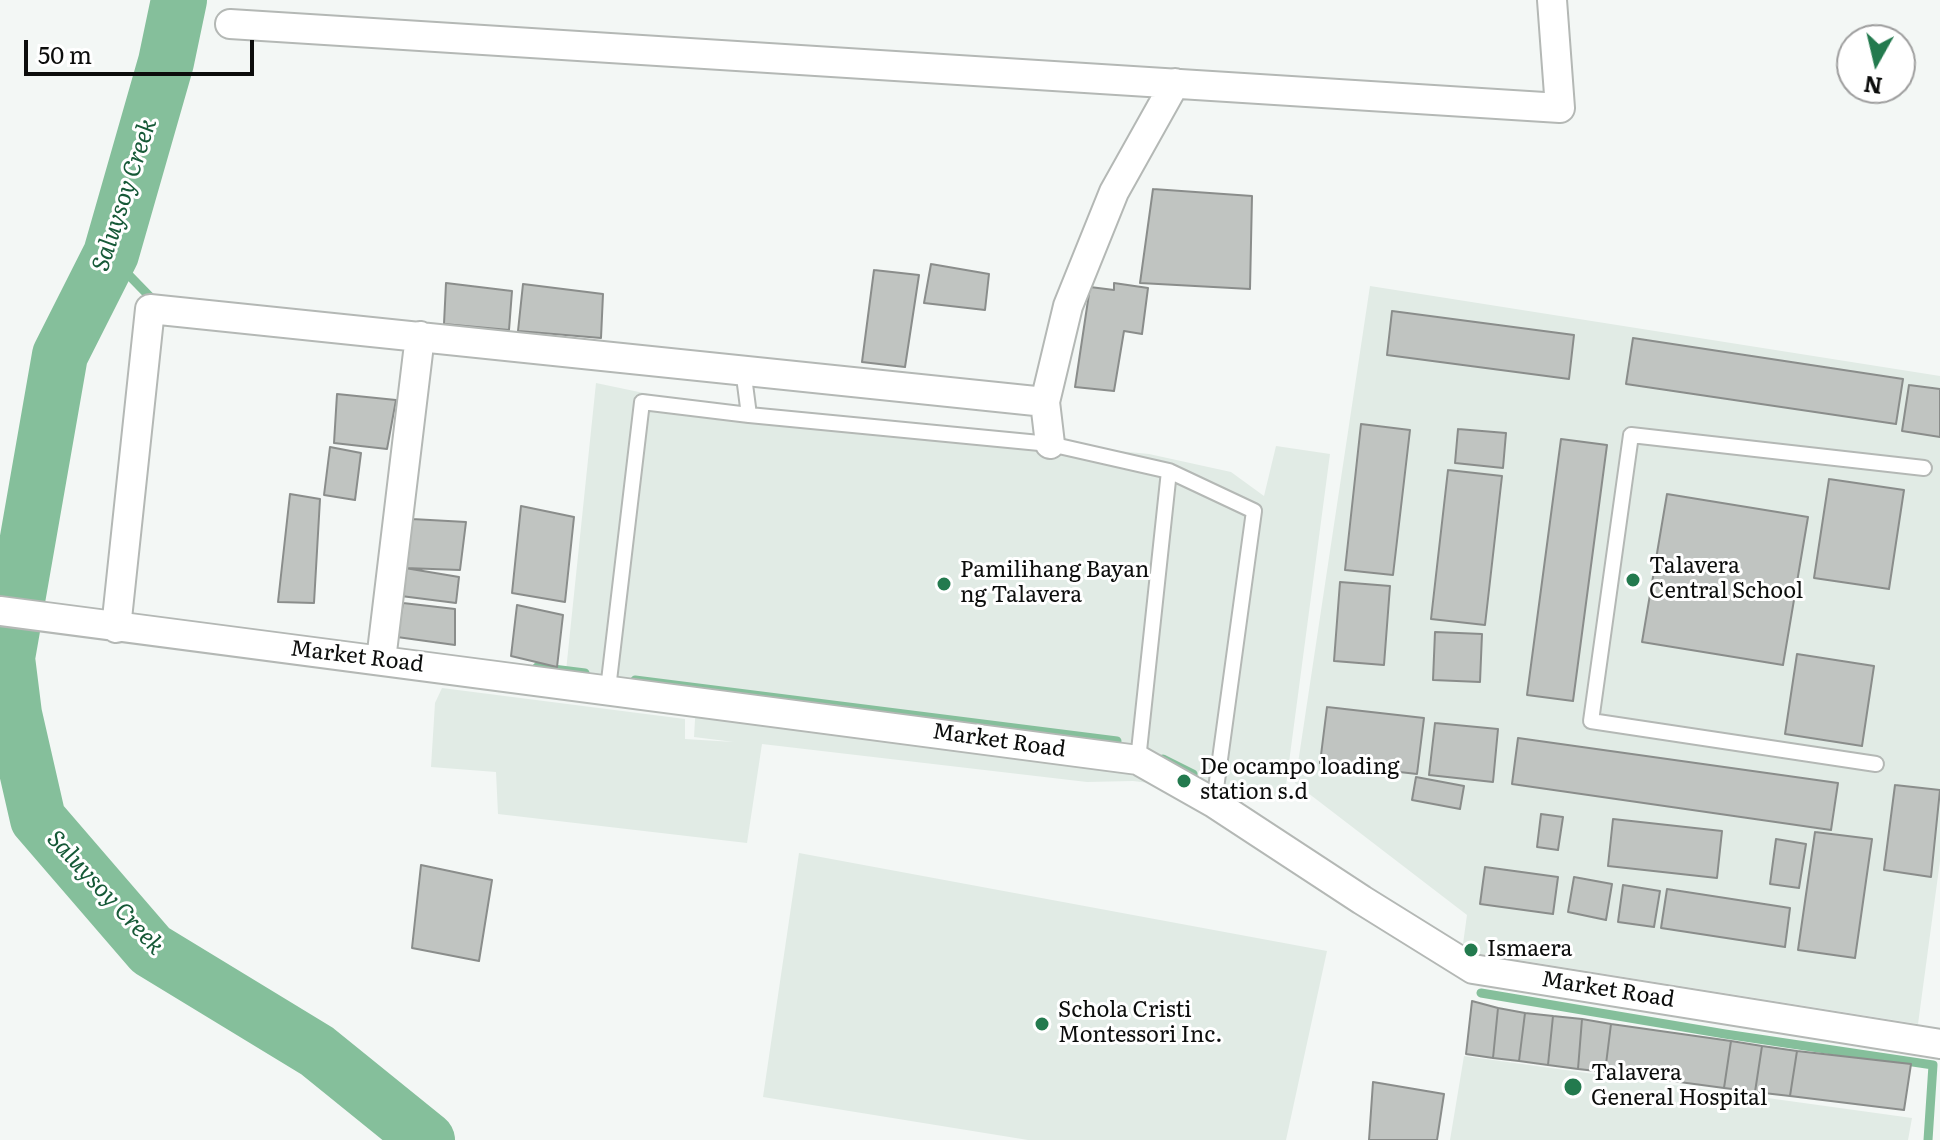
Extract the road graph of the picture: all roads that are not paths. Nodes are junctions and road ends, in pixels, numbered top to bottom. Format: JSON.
{"nodes":[{"id":1,"x":1552,"y":0,"type":"edge"},
{"id":2,"x":230,"y":24,"type":"dead end"},
{"id":3,"x":1175,"y":83,"type":"junction"},
{"id":4,"x":420,"y":336,"type":"junction"},
{"id":5,"x":743,"y":369,"type":"junction"},
{"id":6,"x":1045,"y":402,"type":"junction"},
{"id":7,"x":749,"y":415,"type":"junction"},
{"id":8,"x":1050,"y":444,"type":"junction"},
{"id":9,"x":1924,"y":468,"type":"dead end"},
{"id":10,"x":1169,"y":471,"type":"junction"},
{"id":11,"x":0,"y":611,"type":"edge"},
{"id":12,"x":115,"y":628,"type":"junction"},
{"id":13,"x":381,"y":660,"type":"junction"},
{"id":14,"x":608,"y":689,"type":"junction"},
{"id":15,"x":1138,"y":760,"type":"junction"},
{"id":16,"x":1876,"y":764,"type":"dead end"},
{"id":17,"x":1214,"y":803,"type":"junction"},
{"id":18,"x":1940,"y":1044,"type":"edge"}],
"edges":[{"from":1,"to":3,"type":"street"},
{"from":2,"to":3,"type":"street"},
{"from":3,"to":6,"type":"street"},
{"from":4,"to":5,"type":"street"},
{"from":4,"to":12,"type":"street"},
{"from":4,"to":13,"type":"street"},
{"from":5,"to":6,"type":"street"},
{"from":5,"to":7,"type":"lane"},
{"from":6,"to":8,"type":"street"},
{"from":7,"to":8,"type":"lane"},
{"from":7,"to":14,"type":"lane"},
{"from":8,"to":10,"type":"lane"},
{"from":9,"to":16,"type":"lane"},
{"from":10,"to":15,"type":"lane"},
{"from":10,"to":17,"type":"lane"},
{"from":11,"to":12,"type":"street","name":"Market Road"},
{"from":12,"to":13,"type":"street","name":"Market Road"},
{"from":13,"to":14,"type":"street","name":"Market Road"},
{"from":14,"to":15,"type":"street","name":"Market Road"},
{"from":15,"to":17,"type":"street","name":"Market Road"},
{"from":17,"to":18,"type":"street","name":"Market Road"}]}
